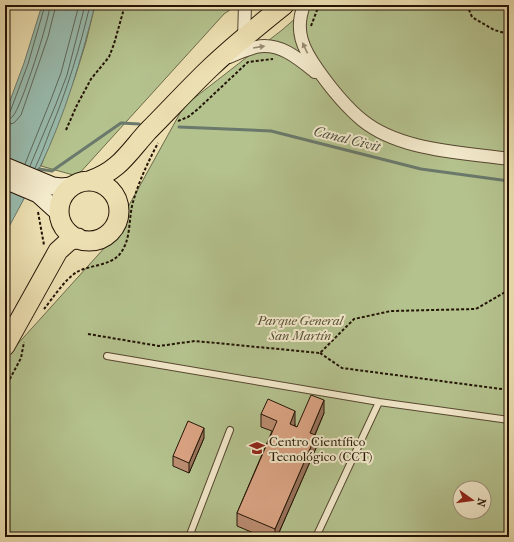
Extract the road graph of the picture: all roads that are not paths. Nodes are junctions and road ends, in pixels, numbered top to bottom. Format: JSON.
{"nodes":[{"id":1,"x":245,"y":5,"type":"edge"},
{"id":2,"x":284,"y":5,"type":"edge"},
{"id":3,"x":304,"y":5,"type":"edge"},
{"id":4,"x":244,"y":38,"type":"junction"},
{"id":5,"x":210,"y":68,"type":"junction"},
{"id":6,"x":325,"y":80,"type":"junction"},
{"id":7,"x":142,"y":138,"type":"junction"},
{"id":8,"x":509,"y":159,"type":"edge"},
{"id":9,"x":5,"y":166,"type":"edge"},
{"id":10,"x":5,"y":180,"type":"edge"},
{"id":11,"x":81,"y":183,"type":"junction"},
{"id":12,"x":31,"y":184,"type":"junction"},
{"id":13,"x":115,"y":196,"type":"junction"},
{"id":14,"x":60,"y":218,"type":"junction"},
{"id":15,"x":78,"y":238,"type":"junction"},
{"id":16,"x":44,"y":276,"type":"junction"},
{"id":17,"x":5,"y":346,"type":"edge"},
{"id":18,"x":107,"y":356,"type":"dead end"},
{"id":19,"x":379,"y":402,"type":"junction"},
{"id":20,"x":509,"y":420,"type":"edge"},
{"id":21,"x":230,"y":430,"type":"dead end"},
{"id":22,"x":189,"y":537,"type":"edge"},
{"id":23,"x":316,"y":537,"type":"edge"}],
"edges":[{"from":1,"to":4,"type":"street"},
{"from":2,"to":4,"type":"main road"},
{"from":6,"to":3,"type":"street","one_way":true},
{"from":4,"to":5,"type":"main road"},
{"from":5,"to":6,"type":"street","one_way":true},
{"from":5,"to":7,"type":"main road"},
{"from":6,"to":8,"type":"street"},
{"from":7,"to":11,"type":"main road"},
{"from":7,"to":13,"type":"main road"},
{"from":9,"to":12,"type":"main road"},
{"from":10,"to":12,"type":"main road"},
{"from":11,"to":12,"type":"main road"},
{"from":11,"to":13,"type":"main road"},
{"from":11,"to":14,"type":"main road"},
{"from":12,"to":14,"type":"main road"},
{"from":13,"to":15,"type":"main road"},
{"from":14,"to":15,"type":"main road"},
{"from":14,"to":16,"type":"main road"},
{"from":15,"to":16,"type":"main road"},
{"from":16,"to":17,"type":"main road"},
{"from":18,"to":19,"type":"lane"},
{"from":19,"to":20,"type":"lane"},
{"from":19,"to":23,"type":"lane"},
{"from":21,"to":22,"type":"lane"}]}
